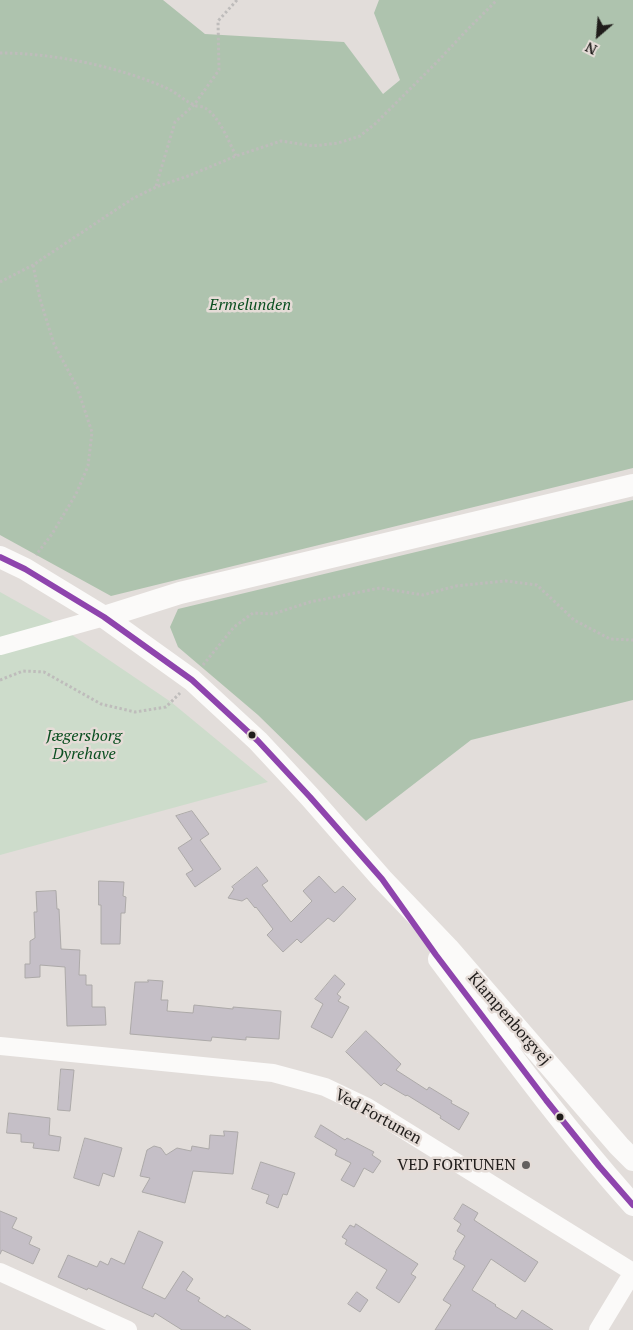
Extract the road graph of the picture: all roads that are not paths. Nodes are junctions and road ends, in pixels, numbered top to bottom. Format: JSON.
{"nodes":[{"id":1,"x":633,"y":485,"type":"edge"},
{"id":2,"x":0,"y":557,"type":"edge"},
{"id":3,"x":104,"y":617,"type":"junction"},
{"id":4,"x":0,"y":646,"type":"edge"},
{"id":5,"x":382,"y":879,"type":"junction"},
{"id":6,"x":0,"y":1046,"type":"edge"},
{"id":7,"x":633,"y":1160,"type":"edge"},
{"id":8,"x":633,"y":1205,"type":"edge"},
{"id":9,"x":0,"y":1272,"type":"edge"},
{"id":10,"x":633,"y":1272,"type":"edge"},
{"id":11,"x":128,"y":1330,"type":"edge"},
{"id":12,"x":598,"y":1330,"type":"edge"}],
"edges":[{"from":1,"to":3,"type":"street"},
{"from":2,"to":3,"type":"street","name":"Klampenborgvej"},
{"from":3,"to":4,"type":"street"},
{"from":3,"to":5,"type":"street","name":"Klampenborgvej"},
{"from":5,"to":7,"type":"street","name":"Klampenborgvej"},
{"from":5,"to":8,"type":"street","name":"Klampenborgvej"},
{"from":6,"to":10,"type":"street","name":"Ved Fortunen"},
{"from":9,"to":11,"type":"street"},
{"from":10,"to":12,"type":"street"}]}
